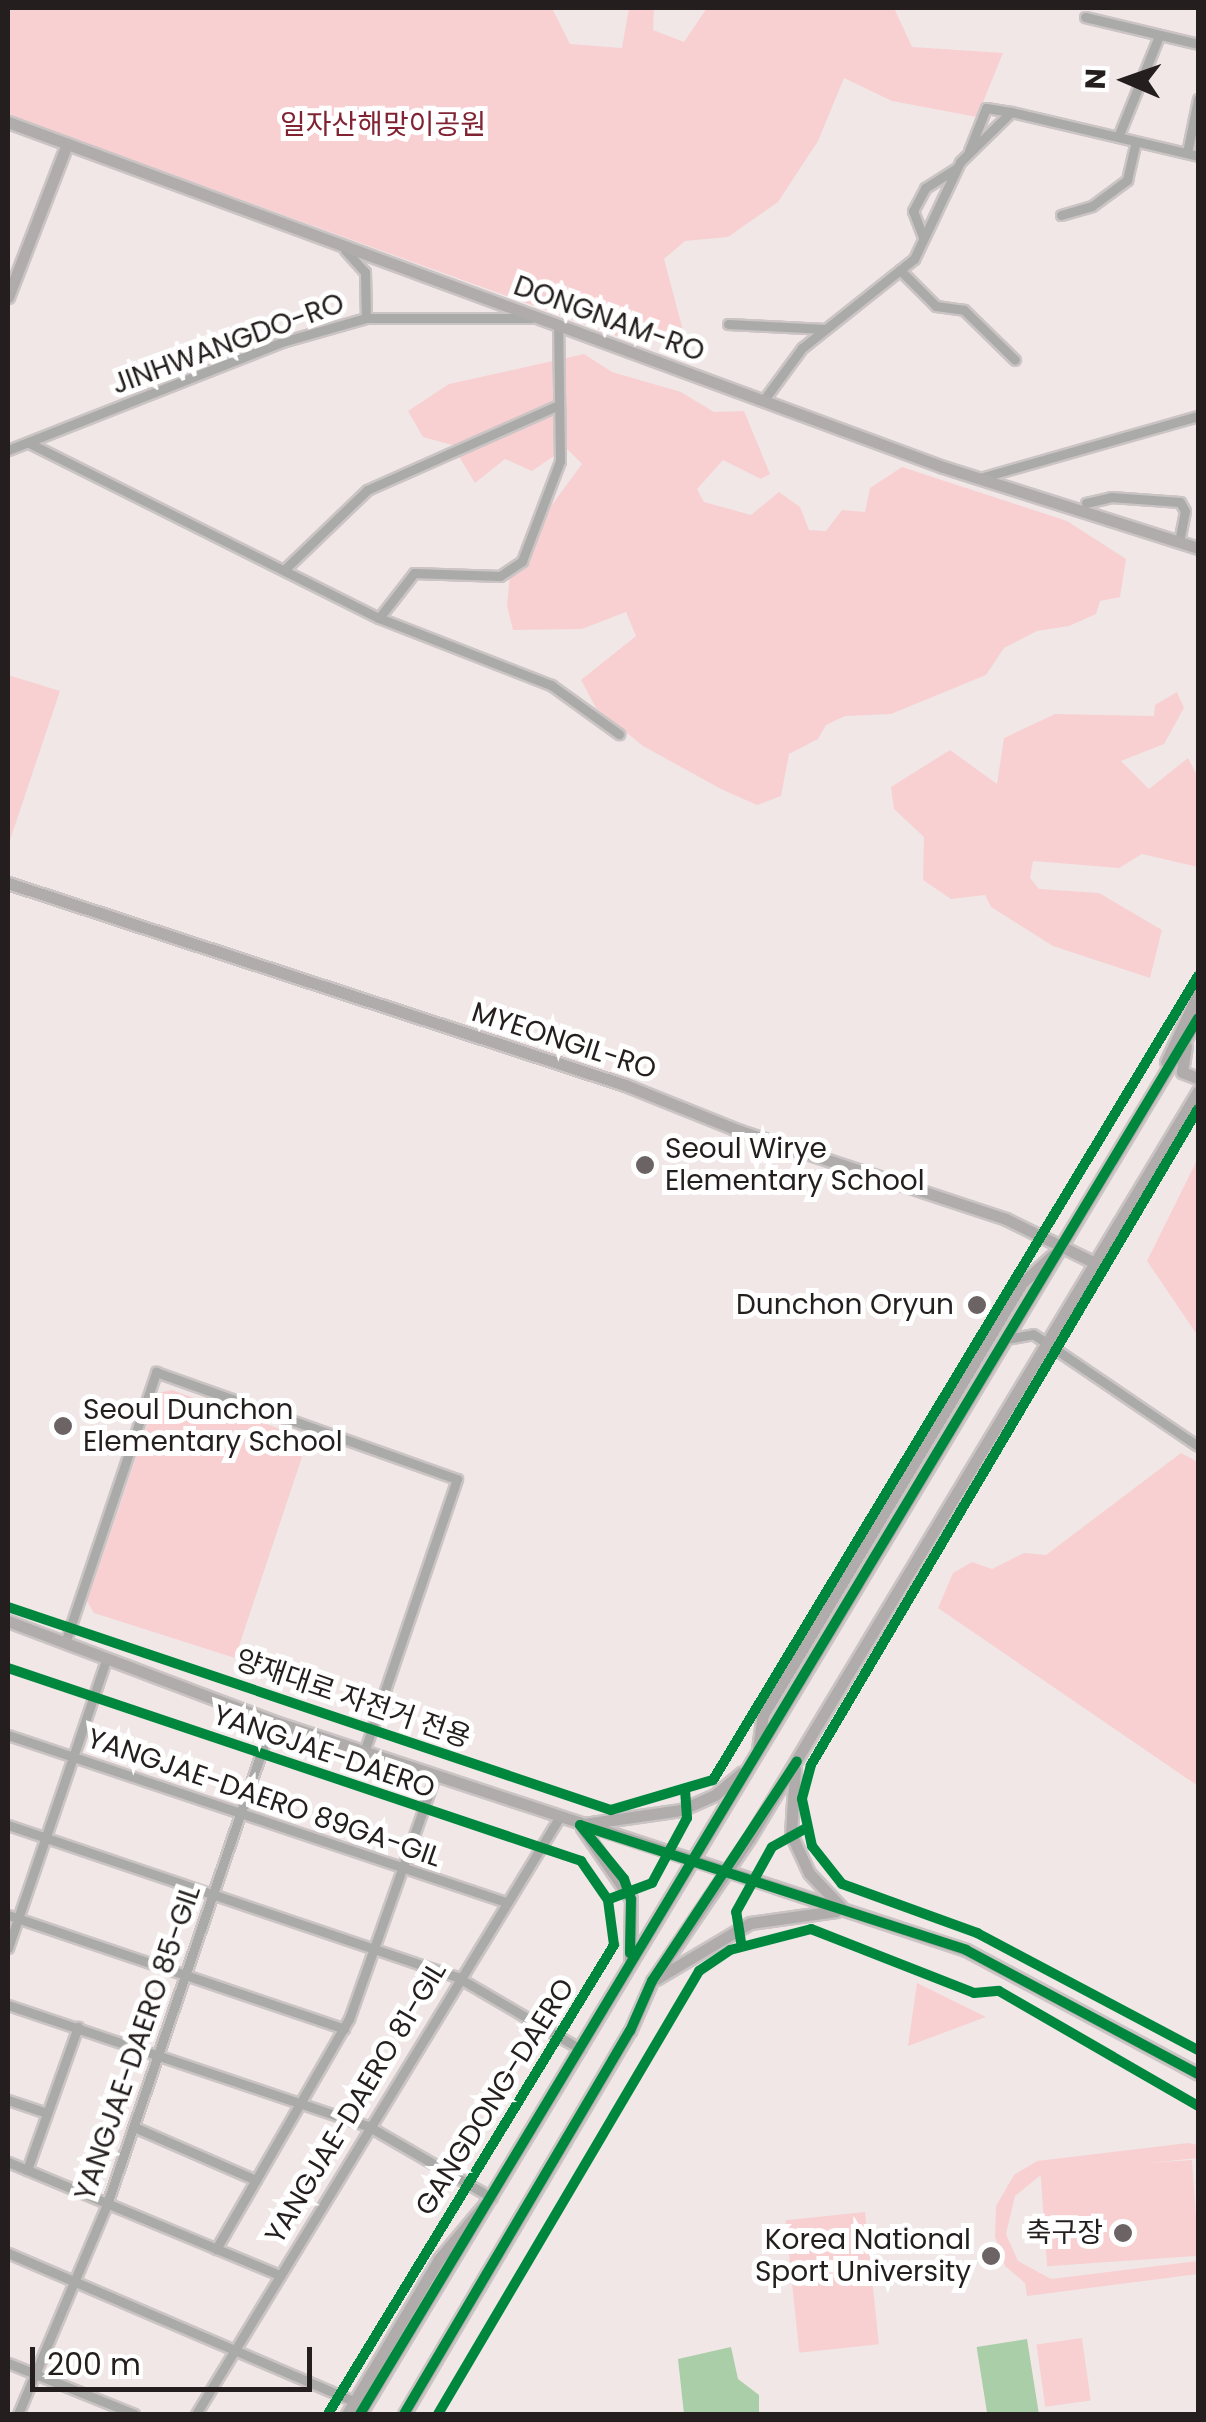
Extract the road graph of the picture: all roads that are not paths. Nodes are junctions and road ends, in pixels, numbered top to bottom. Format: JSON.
{"nodes":[{"id":1,"x":1085,"y":18,"type":"dead end"},
{"id":2,"x":1159,"y":36,"type":"junction"},
{"id":3,"x":1198,"y":44,"type":"edge"},
{"id":4,"x":1198,"y":99,"type":"edge"},
{"id":5,"x":1011,"y":112,"type":"junction"},
{"id":6,"x":8,"y":122,"type":"edge"},
{"id":7,"x":1118,"y":138,"type":"junction"},
{"id":8,"x":1136,"y":142,"type":"junction"},
{"id":9,"x":67,"y":144,"type":"junction"},
{"id":10,"x":1187,"y":153,"type":"junction"},
{"id":11,"x":968,"y":154,"type":"junction"},
{"id":12,"x":1198,"y":156,"type":"edge"},
{"id":13,"x":956,"y":168,"type":"junction"},
{"id":14,"x":1060,"y":215,"type":"dead end"},
{"id":15,"x":923,"y":238,"type":"junction"},
{"id":16,"x":344,"y":250,"type":"junction"},
{"id":17,"x":900,"y":270,"type":"junction"},
{"id":18,"x":8,"y":297,"type":"edge"},
{"id":19,"x":366,"y":318,"type":"junction"},
{"id":20,"x":531,"y":318,"type":"junction"},
{"id":21,"x":728,"y":324,"type":"dead end"},
{"id":22,"x":558,"y":326,"type":"junction"},
{"id":23,"x":827,"y":329,"type":"junction"},
{"id":24,"x":1015,"y":360,"type":"dead end"},
{"id":25,"x":763,"y":401,"type":"junction"},
{"id":26,"x":559,"y":405,"type":"junction"},
{"id":27,"x":1198,"y":416,"type":"edge"},
{"id":28,"x":29,"y":443,"type":"junction"},
{"id":29,"x":8,"y":450,"type":"edge"},
{"id":30,"x":977,"y":479,"type":"junction"},
{"id":31,"x":1086,"y":503,"type":"dead end"},
{"id":32,"x":1198,"y":508,"type":"edge"},
{"id":33,"x":1185,"y":511,"type":"junction"},
{"id":34,"x":1179,"y":541,"type":"junction"},
{"id":35,"x":1198,"y":548,"type":"edge"},
{"id":36,"x":286,"y":569,"type":"junction"},
{"id":37,"x":380,"y":618,"type":"junction"},
{"id":38,"x":619,"y":734,"type":"dead end"},
{"id":39,"x":8,"y":883,"type":"edge"},
{"id":40,"x":1198,"y":994,"type":"edge"},
{"id":41,"x":1198,"y":1018,"type":"edge"},
{"id":42,"x":1188,"y":1037,"type":"junction"},
{"id":43,"x":1198,"y":1078,"type":"edge"},
{"id":44,"x":1198,"y":1091,"type":"edge"},
{"id":45,"x":1154,"y":1092,"type":"junction"},
{"id":46,"x":1064,"y":1246,"type":"junction"},
{"id":47,"x":1097,"y":1264,"type":"junction"},
{"id":48,"x":1006,"y":1339,"type":"junction"},
{"id":49,"x":1046,"y":1345,"type":"junction"},
{"id":50,"x":1198,"y":1446,"type":"edge"},
{"id":51,"x":8,"y":1620,"type":"edge"},
{"id":52,"x":66,"y":1640,"type":"junction"},
{"id":53,"x":107,"y":1658,"type":"junction"},
{"id":54,"x":272,"y":1721,"type":"junction"},
{"id":55,"x":8,"y":1736,"type":"edge"},
{"id":56,"x":364,"y":1752,"type":"junction"},
{"id":57,"x":72,"y":1757,"type":"junction"},
{"id":58,"x":756,"y":1757,"type":"junction"},
{"id":59,"x":797,"y":1761,"type":"junction"},
{"id":60,"x":435,"y":1776,"type":"junction"},
{"id":61,"x":240,"y":1814,"type":"junction"},
{"id":62,"x":559,"y":1818,"type":"junction"},
{"id":63,"x":8,"y":1825,"type":"edge"},
{"id":64,"x":580,"y":1825,"type":"junction"},
{"id":65,"x":45,"y":1838,"type":"junction"},
{"id":66,"x":693,"y":1862,"type":"junction"},
{"id":67,"x":404,"y":1868,"type":"junction"},
{"id":68,"x":726,"y":1871,"type":"junction"},
{"id":69,"x":214,"y":1893,"type":"junction"},
{"id":70,"x":506,"y":1902,"type":"junction"},
{"id":71,"x":844,"y":1910,"type":"junction"},
{"id":72,"x":12,"y":1917,"type":"edge"},
{"id":73,"x":8,"y":1948,"type":"edge"},
{"id":74,"x":374,"y":1948,"type":"junction"},
{"id":75,"x":629,"y":1964,"type":"junction"},
{"id":76,"x":186,"y":1976,"type":"junction"},
{"id":77,"x":457,"y":1977,"type":"junction"},
{"id":78,"x":652,"y":1981,"type":"junction"},
{"id":79,"x":8,"y":2005,"type":"edge"},
{"id":80,"x":78,"y":2027,"type":"junction"},
{"id":81,"x":344,"y":2029,"type":"junction"},
{"id":82,"x":580,"y":2049,"type":"junction"},
{"id":83,"x":160,"y":2053,"type":"junction"},
{"id":84,"x":1198,"y":2074,"type":"edge"},
{"id":85,"x":8,"y":2100,"type":"edge"},
{"id":86,"x":302,"y":2103,"type":"junction"},
{"id":87,"x":47,"y":2113,"type":"junction"},
{"id":88,"x":368,"y":2126,"type":"junction"},
{"id":89,"x":134,"y":2127,"type":"junction"},
{"id":90,"x":8,"y":2162,"type":"edge"},
{"id":91,"x":27,"y":2170,"type":"junction"},
{"id":92,"x":256,"y":2180,"type":"junction"},
{"id":93,"x":492,"y":2198,"type":"junction"},
{"id":94,"x":107,"y":2204,"type":"junction"},
{"id":95,"x":216,"y":2249,"type":"junction"},
{"id":96,"x":8,"y":2253,"type":"edge"},
{"id":97,"x":280,"y":2275,"type":"junction"},
{"id":98,"x":74,"y":2282,"type":"junction"},
{"id":99,"x":235,"y":2350,"type":"junction"},
{"id":100,"x":8,"y":2363,"type":"edge"},
{"id":101,"x":34,"y":2375,"type":"junction"},
{"id":102,"x":354,"y":2400,"type":"junction"},
{"id":103,"x":115,"y":2411,"type":"edge"},
{"id":104,"x":18,"y":2414,"type":"edge"},
{"id":105,"x":134,"y":2414,"type":"edge"},
{"id":106,"x":196,"y":2414,"type":"edge"},
{"id":107,"x":348,"y":2414,"type":"edge"},
{"id":108,"x":360,"y":2414,"type":"edge"},
{"id":109,"x":404,"y":2414,"type":"edge"}],
"edges":[{"from":1,"to":2,"type":"street"},
{"from":2,"to":3,"type":"street"},
{"from":2,"to":7,"type":"street"},
{"from":4,"to":10,"type":"street"},
{"from":5,"to":7,"type":"street"},
{"from":5,"to":11,"type":"street"},
{"from":5,"to":11,"type":"street"},
{"from":6,"to":9,"type":"main road","name":"DONGNAM-RO"},
{"from":7,"to":8,"type":"street"},
{"from":8,"to":10,"type":"street"},
{"from":8,"to":14,"type":"street"},
{"from":9,"to":16,"type":"main road","name":"DONGNAM-RO"},
{"from":9,"to":18,"type":"main road"},
{"from":10,"to":12,"type":"street"},
{"from":11,"to":13,"type":"street"},
{"from":13,"to":15,"type":"street"},
{"from":13,"to":15,"type":"street"},
{"from":15,"to":17,"type":"street"},
{"from":16,"to":19,"type":"street"},
{"from":16,"to":20,"type":"main road","name":"DONGNAM-RO"},
{"from":17,"to":23,"type":"street"},
{"from":17,"to":24,"type":"street"},
{"from":19,"to":20,"type":"street","name":"JINHWANGDO-RO"},
{"from":19,"to":28,"type":"street","name":"JINHWANGDO-RO"},
{"from":20,"to":22,"type":"main road","name":"DONGNAM-RO"},
{"from":21,"to":23,"type":"street"},
{"from":22,"to":25,"type":"main road","name":"DONGNAM-RO"},
{"from":22,"to":26,"type":"street"},
{"from":23,"to":25,"type":"street"},
{"from":25,"to":30,"type":"main road","name":"DONGNAM-RO"},
{"from":26,"to":36,"type":"street"},
{"from":26,"to":37,"type":"street"},
{"from":27,"to":30,"type":"street"},
{"from":28,"to":29,"type":"street","name":"JINHWANGDO-RO"},
{"from":28,"to":36,"type":"street"},
{"from":30,"to":34,"type":"main road","name":"DONGNAM-RO"},
{"from":31,"to":33,"type":"street"},
{"from":32,"to":33,"type":"street"},
{"from":33,"to":34,"type":"street"},
{"from":34,"to":35,"type":"main road","name":"DONGNAM-RO"},
{"from":36,"to":37,"type":"street"},
{"from":37,"to":38,"type":"street"},
{"from":39,"to":46,"type":"main road","name":"MYEONGIL-RO"},
{"from":40,"to":45,"type":"main road"},
{"from":41,"to":42,"type":"main road","name":"GANGDONG-DAERO"},
{"from":42,"to":43,"type":"main road"},
{"from":42,"to":45,"type":"main road","name":"GANGDONG-DAERO"},
{"from":44,"to":47,"type":"main road"},
{"from":45,"to":46,"type":"main road","name":"GANGDONG-DAERO"},
{"from":46,"to":47,"type":"main road","name":"MYEONGIL-RO"},
{"from":46,"to":48,"type":"main road","name":"GANGDONG-DAERO"},
{"from":46,"to":58,"type":"main road"},
{"from":47,"to":49,"type":"main road"},
{"from":48,"to":49,"type":"street"},
{"from":48,"to":58,"type":"main road","name":"GANGDONG-DAERO"},
{"from":49,"to":50,"type":"street"},
{"from":49,"to":59,"type":"main road"},
{"from":51,"to":52,"type":"main road","name":"YANGJAE-DAERO"},
{"from":52,"to":53,"type":"main road","name":"YANGJAE-DAERO"},
{"from":52,"to":56,"type":"street"},
{"from":53,"to":54,"type":"main road","name":"YANGJAE-DAERO"},
{"from":53,"to":57,"type":"street"},
{"from":54,"to":56,"type":"main road","name":"YANGJAE-DAERO"},
{"from":54,"to":61,"type":"street","name":"YANGJAE-DAERO 85-GIL"},
{"from":55,"to":57,"type":"street","name":"YANGJAE-DAERO 89GA-GIL"},
{"from":56,"to":60,"type":"main road","name":"YANGJAE-DAERO"},
{"from":57,"to":61,"type":"street","name":"YANGJAE-DAERO 89GA-GIL"},
{"from":57,"to":65,"type":"street"},
{"from":58,"to":64,"type":"main road"},
{"from":58,"to":66,"type":"main road","name":"GANGDONG-DAERO"},
{"from":59,"to":68,"type":"main road"},
{"from":59,"to":71,"type":"main road"},
{"from":60,"to":62,"type":"main road","name":"YANGJAE-DAERO"},
{"from":60,"to":67,"type":"street"},
{"from":61,"to":67,"type":"street","name":"YANGJAE-DAERO 89GA-GIL"},
{"from":61,"to":69,"type":"street","name":"YANGJAE-DAERO 85-GIL"},
{"from":62,"to":64,"type":"main road","name":"YANGJAE-DAERO"},
{"from":62,"to":70,"type":"street","name":"YANGJAE-DAERO 81-GIL"},
{"from":63,"to":65,"type":"street"},
{"from":64,"to":66,"type":"main road","name":"YANGJAE-DAERO"},
{"from":64,"to":75,"type":"main road"},
{"from":65,"to":69,"type":"street"},
{"from":65,"to":72,"type":"street"},
{"from":66,"to":68,"type":"main road","name":"YANGJAE-DAERO"},
{"from":66,"to":75,"type":"main road","name":"GANGDONG-DAERO"},
{"from":67,"to":70,"type":"street","name":"YANGJAE-DAERO 89GA-GIL"},
{"from":67,"to":74,"type":"street"},
{"from":68,"to":71,"type":"main road","name":"YANGJAE-DAERO"},
{"from":68,"to":78,"type":"main road"},
{"from":69,"to":74,"type":"street"},
{"from":69,"to":76,"type":"street","name":"YANGJAE-DAERO 85-GIL"},
{"from":70,"to":77,"type":"street","name":"YANGJAE-DAERO 81-GIL"},
{"from":71,"to":78,"type":"main road"},
{"from":71,"to":84,"type":"main road","name":"YANGJAE-DAERO"},
{"from":72,"to":73,"type":"street"},
{"from":72,"to":76,"type":"street"},
{"from":74,"to":77,"type":"street"},
{"from":74,"to":81,"type":"street"},
{"from":75,"to":82,"type":"main road","name":"GANGDONG-DAERO"},
{"from":76,"to":81,"type":"street"},
{"from":76,"to":83,"type":"street","name":"YANGJAE-DAERO 85-GIL"},
{"from":77,"to":82,"type":"street"},
{"from":77,"to":88,"type":"street","name":"YANGJAE-DAERO 81-GIL"},
{"from":78,"to":109,"type":"main road"},
{"from":79,"to":80,"type":"street"},
{"from":80,"to":83,"type":"street"},
{"from":80,"to":87,"type":"street"},
{"from":81,"to":86,"type":"street"},
{"from":82,"to":93,"type":"main road","name":"GANGDONG-DAERO"},
{"from":83,"to":86,"type":"street"},
{"from":83,"to":89,"type":"street","name":"YANGJAE-DAERO 85-GIL"},
{"from":85,"to":87,"type":"street"},
{"from":86,"to":88,"type":"street"},
{"from":86,"to":92,"type":"street"},
{"from":87,"to":91,"type":"street"},
{"from":88,"to":93,"type":"street"},
{"from":88,"to":97,"type":"street","name":"YANGJAE-DAERO 81-GIL"},
{"from":89,"to":92,"type":"street"},
{"from":89,"to":94,"type":"street","name":"YANGJAE-DAERO 85-GIL"},
{"from":90,"to":91,"type":"street"},
{"from":91,"to":94,"type":"street"},
{"from":92,"to":95,"type":"street"},
{"from":93,"to":102,"type":"main road"},
{"from":93,"to":108,"type":"main road","name":"GANGDONG-DAERO"},
{"from":94,"to":95,"type":"street"},
{"from":94,"to":98,"type":"street","name":"YANGJAE-DAERO 85-GIL"},
{"from":95,"to":97,"type":"street"},
{"from":96,"to":98,"type":"street"},
{"from":97,"to":99,"type":"street","name":"YANGJAE-DAERO 81-GIL"},
{"from":98,"to":99,"type":"street"},
{"from":98,"to":101,"type":"street","name":"YANGJAE-DAERO 85-GIL"},
{"from":99,"to":102,"type":"street"},
{"from":99,"to":106,"type":"street","name":"YANGJAE-DAERO 81-GIL"},
{"from":100,"to":101,"type":"street"},
{"from":101,"to":103,"type":"street"},
{"from":101,"to":104,"type":"street","name":"YANGJAE-DAERO 85-GIL"},
{"from":102,"to":107,"type":"main road"},
{"from":103,"to":105,"type":"street"}]}
